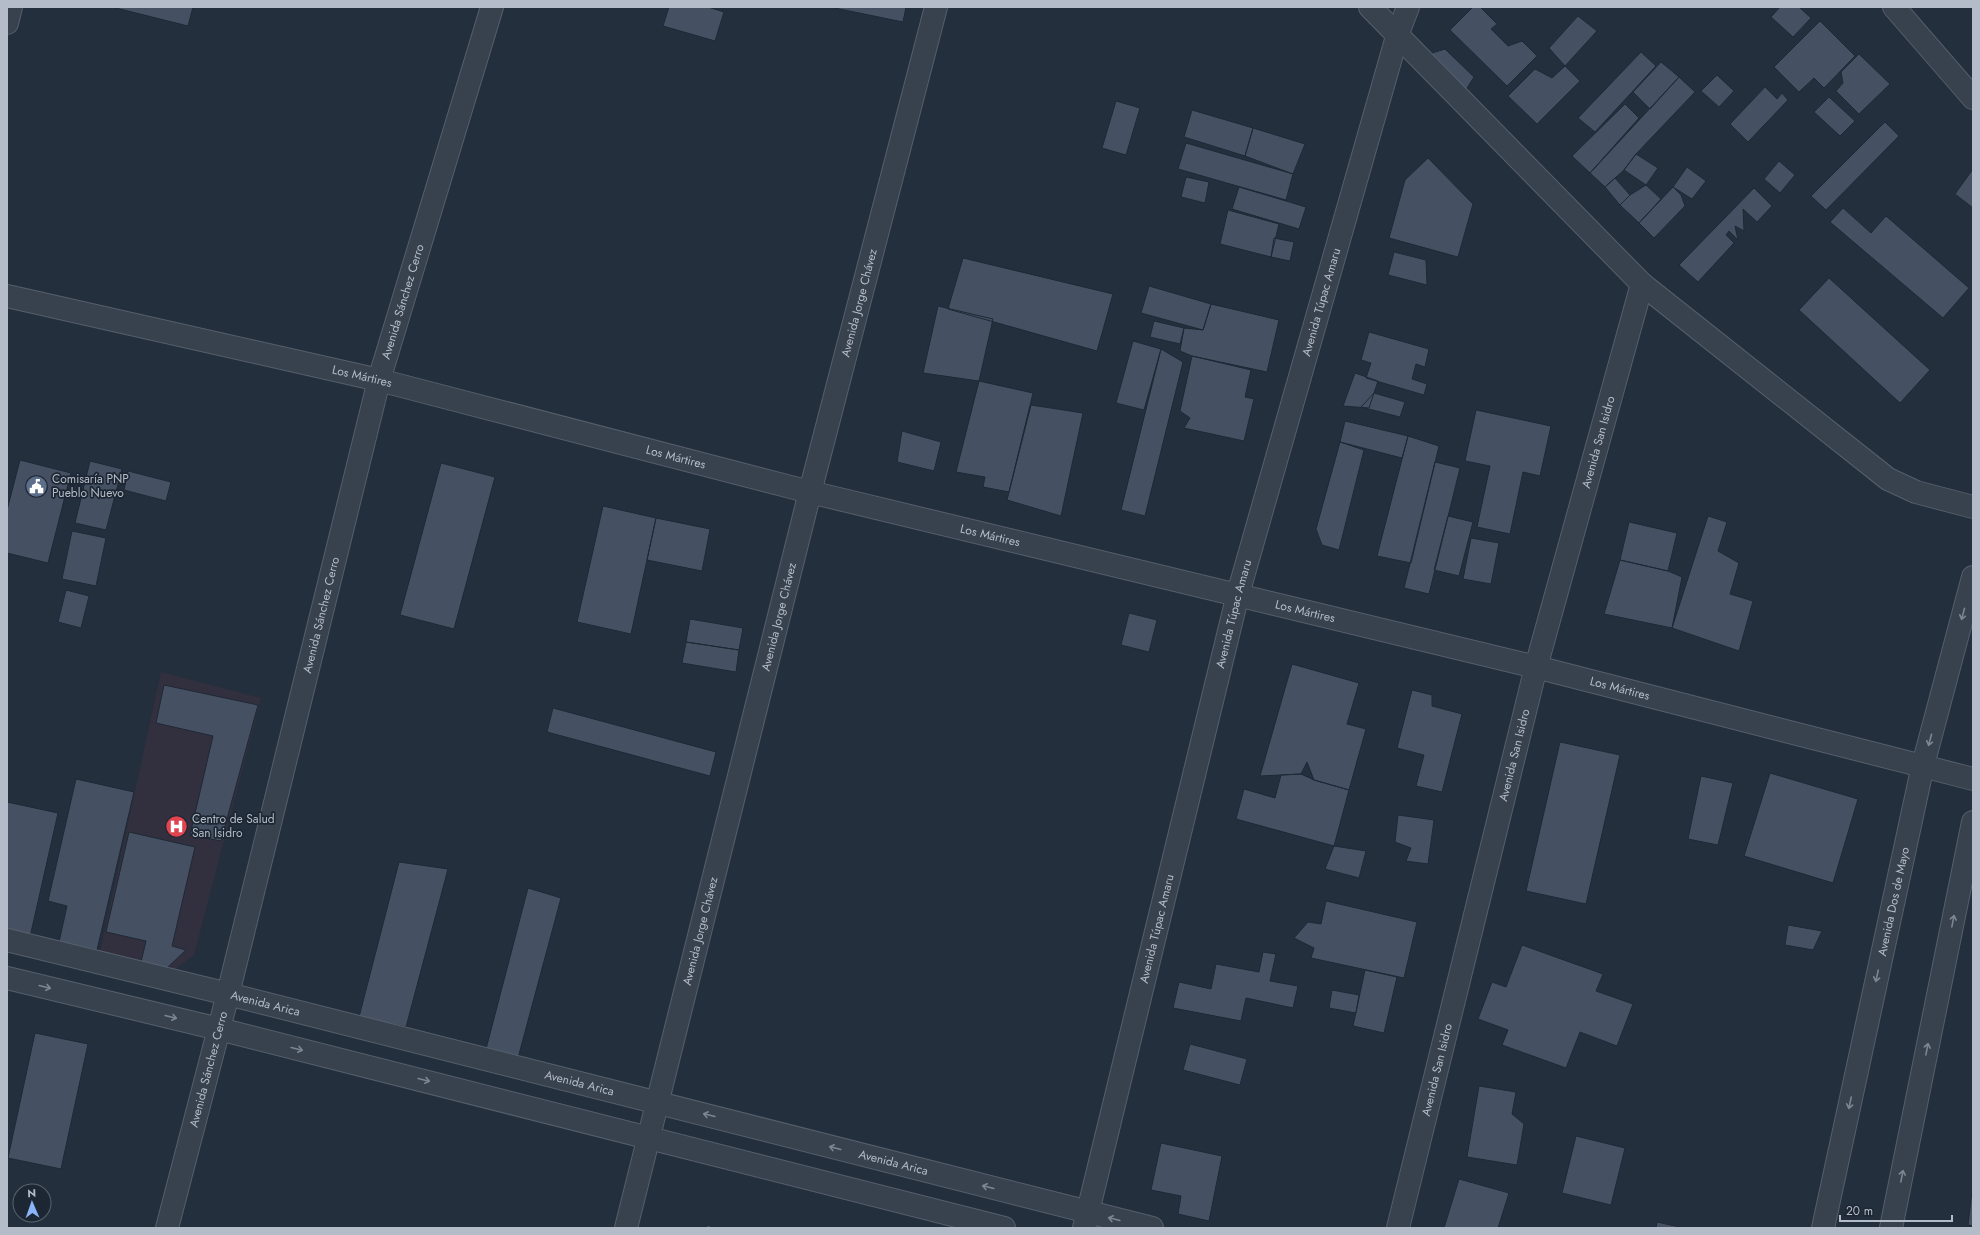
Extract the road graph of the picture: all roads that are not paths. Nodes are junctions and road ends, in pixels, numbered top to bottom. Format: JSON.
{"nodes":[{"id":1,"x":11,"y":7,"type":"edge"},
{"id":2,"x":492,"y":7,"type":"edge"},
{"id":3,"x":936,"y":7,"type":"edge"},
{"id":4,"x":1370,"y":7,"type":"edge"},
{"id":5,"x":1408,"y":7,"type":"edge"},
{"id":6,"x":1894,"y":7,"type":"edge"},
{"id":7,"x":7,"y":23,"type":"edge"},
{"id":8,"x":1398,"y":33,"type":"junction"},
{"id":9,"x":1973,"y":98,"type":"edge"},
{"id":10,"x":1642,"y":284,"type":"junction"},
{"id":11,"x":7,"y":296,"type":"edge"},
{"id":12,"x":379,"y":380,"type":"junction"},
{"id":13,"x":810,"y":492,"type":"junction"},
{"id":14,"x":1973,"y":507,"type":"edge"},
{"id":15,"x":1973,"y":577,"type":"edge"},
{"id":16,"x":1238,"y":594,"type":"junction"},
{"id":17,"x":1536,"y":667,"type":"junction"},
{"id":18,"x":1923,"y":765,"type":"junction"},
{"id":19,"x":1973,"y":779,"type":"edge"},
{"id":20,"x":1973,"y":822,"type":"edge"},
{"id":21,"x":7,"y":940,"type":"edge"},
{"id":22,"x":7,"y":978,"type":"edge"},
{"id":23,"x":228,"y":994,"type":"junction"},
{"id":24,"x":219,"y":1029,"type":"junction"},
{"id":25,"x":658,"y":1102,"type":"junction"},
{"id":26,"x":649,"y":1137,"type":"junction"},
{"id":27,"x":1086,"y":1220,"type":"edge"},
{"id":28,"x":167,"y":1228,"type":"edge"},
{"id":29,"x":626,"y":1228,"type":"edge"},
{"id":30,"x":1004,"y":1228,"type":"edge"},
{"id":31,"x":1152,"y":1228,"type":"edge"},
{"id":32,"x":1398,"y":1228,"type":"edge"},
{"id":33,"x":1823,"y":1228,"type":"edge"},
{"id":34,"x":1891,"y":1228,"type":"edge"}],
"edges":[{"from":1,"to":7,"type":"street"},
{"from":2,"to":12,"type":"street","name":"Avenida Sánchez Cerro"},
{"from":3,"to":13,"type":"street","name":"Avenida Jorge Chávez"},
{"from":4,"to":8,"type":"street"},
{"from":5,"to":8,"type":"street","name":"Avenida Túpac Amaru"},
{"from":6,"to":9,"type":"street"},
{"from":8,"to":10,"type":"street"},
{"from":8,"to":16,"type":"street","name":"Avenida Túpac Amaru"},
{"from":10,"to":14,"type":"street"},
{"from":10,"to":17,"type":"street","name":"Avenida San Isidro"},
{"from":11,"to":12,"type":"street","name":"Los Mártires"},
{"from":12,"to":13,"type":"street","name":"Los Mártires"},
{"from":12,"to":23,"type":"street","name":"Avenida Sánchez Cerro"},
{"from":13,"to":16,"type":"street","name":"Los Mártires"},
{"from":13,"to":25,"type":"street","name":"Avenida Jorge Chávez"},
{"from":15,"to":18,"type":"street","name":"Avenida Dos de Mayo","one_way":true},
{"from":16,"to":17,"type":"street","name":"Los Mártires"},
{"from":16,"to":27,"type":"street","name":"Avenida Túpac Amaru"},
{"from":17,"to":18,"type":"street","name":"Los Mártires"},
{"from":17,"to":32,"type":"street","name":"Avenida San Isidro"},
{"from":18,"to":19,"type":"street","name":"Los Mártires"},
{"from":18,"to":33,"type":"street","name":"Avenida Dos de Mayo","one_way":true},
{"from":34,"to":20,"type":"street","one_way":true},
{"from":21,"to":23,"type":"street","name":"Avenida Arica"},
{"from":22,"to":24,"type":"street","one_way":true},
{"from":23,"to":24,"type":"street","name":"Avenida Sánchez Cerro"},
{"from":23,"to":25,"type":"street","name":"Avenida Arica"},
{"from":24,"to":26,"type":"street","one_way":true},
{"from":24,"to":28,"type":"street","name":"Avenida Sánchez Cerro"},
{"from":25,"to":26,"type":"street","name":"Avenida Jorge Chávez"},
{"from":27,"to":25,"type":"street","name":"Avenida Arica","one_way":true},
{"from":26,"to":29,"type":"street","name":"Avenida Jorge Chávez"},
{"from":26,"to":30,"type":"street"},
{"from":31,"to":27,"type":"street","name":"Avenida Arica","one_way":true}]}
